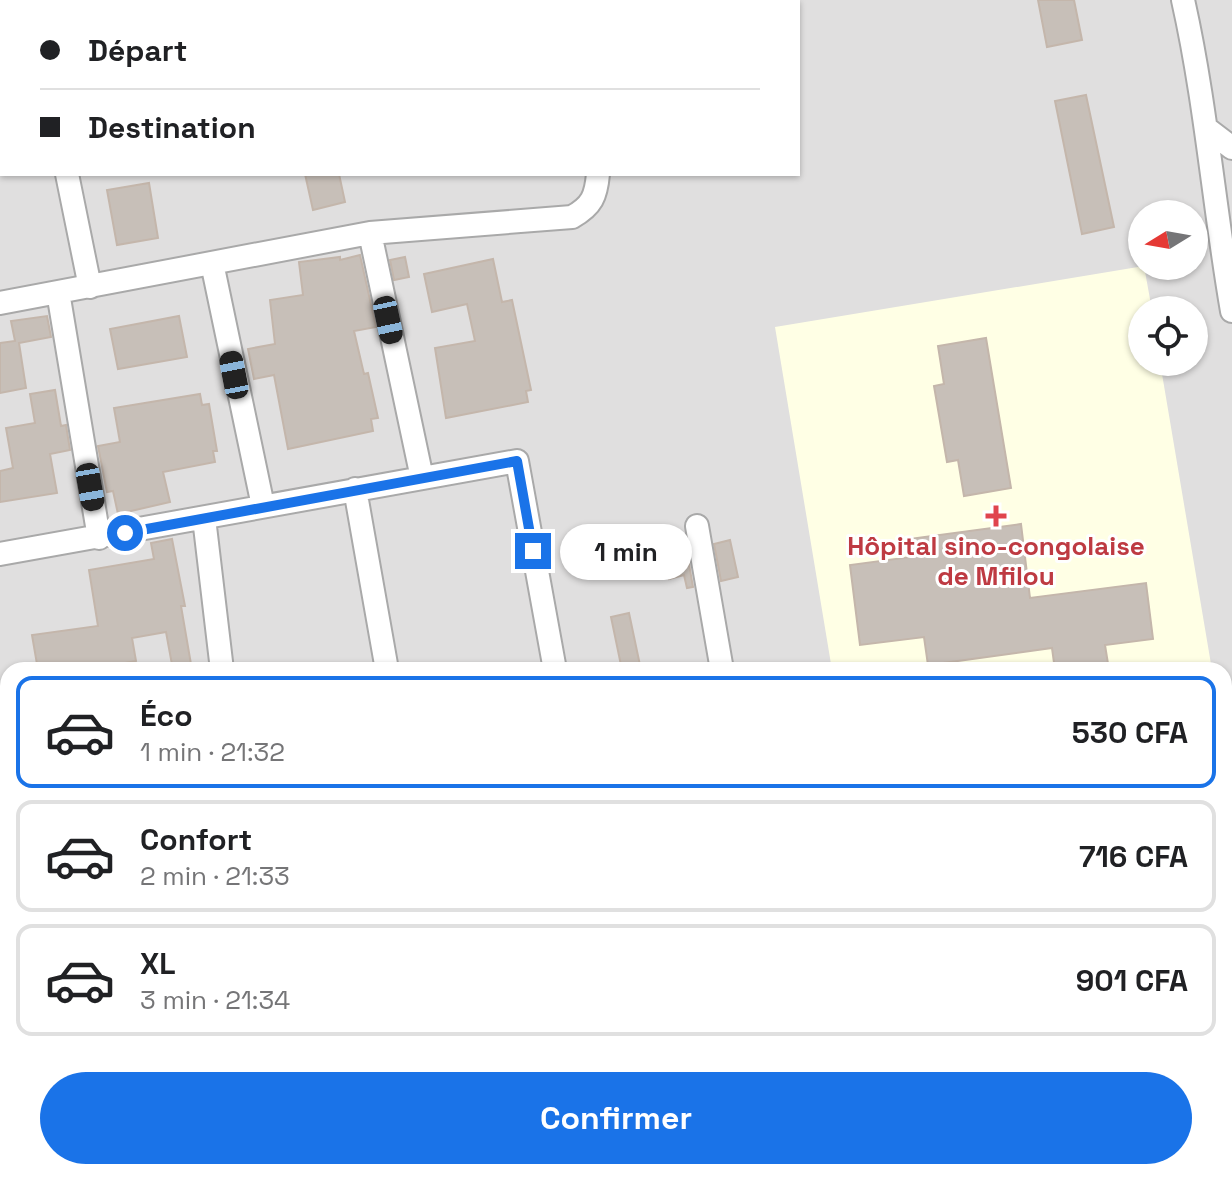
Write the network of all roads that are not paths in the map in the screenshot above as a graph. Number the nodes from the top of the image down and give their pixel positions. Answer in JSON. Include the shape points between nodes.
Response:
{"nodes":[{"id":1,"x":1183,"y":0,"type":"edge"},
{"id":2,"x":1206,"y":128,"type":"junction"},
{"id":3,"x":1232,"y":148,"type":"edge"},
{"id":4,"x":598,"y":176,"type":"edge"},
{"id":5,"x":74,"y":179,"type":"edge"},
{"id":6,"x":370,"y":233,"type":"junction"},
{"id":7,"x":212,"y":263,"type":"junction"},
{"id":8,"x":90,"y":287,"type":"junction"},
{"id":9,"x":58,"y":292,"type":"junction"},
{"id":10,"x":0,"y":303,"type":"edge"},
{"id":11,"x":1232,"y":311,"type":"edge"},
{"id":12,"x":422,"y":478,"type":"junction"},
{"id":13,"x":355,"y":489,"type":"junction"},
{"id":14,"x":263,"y":506,"type":"junction"},
{"id":15,"x":204,"y":518,"type":"junction"},
{"id":16,"x":697,"y":526,"type":"dead end"},
{"id":17,"x":99,"y":538,"type":"junction"},
{"id":18,"x":0,"y":554,"type":"edge"},
{"id":19,"x":221,"y":662,"type":"edge"},
{"id":20,"x":386,"y":662,"type":"edge"},
{"id":21,"x":554,"y":662,"type":"edge"},
{"id":22,"x":721,"y":662,"type":"edge"}],
"edges":[{"from":1,"to":2,"type":"street"},
{"from":2,"to":3,"type":"street"},
{"from":2,"to":11,"type":"street"},
{"from":4,"to":6,"type":"street","via":[[587,209],[572,217]]},
{"from":5,"to":8,"type":"street"},
{"from":6,"to":7,"type":"street"},
{"from":6,"to":12,"type":"street"},
{"from":7,"to":8,"type":"street"},
{"from":7,"to":14,"type":"street"},
{"from":8,"to":9,"type":"street"},
{"from":9,"to":10,"type":"street"},
{"from":9,"to":17,"type":"street"},
{"from":12,"to":13,"type":"street"},
{"from":12,"to":21,"type":"street","via":[[517,461]]},
{"from":13,"to":14,"type":"street"},
{"from":13,"to":20,"type":"street"},
{"from":14,"to":15,"type":"street"},
{"from":15,"to":17,"type":"street"},
{"from":15,"to":19,"type":"street"},
{"from":16,"to":22,"type":"street"},
{"from":17,"to":18,"type":"street"}]}
